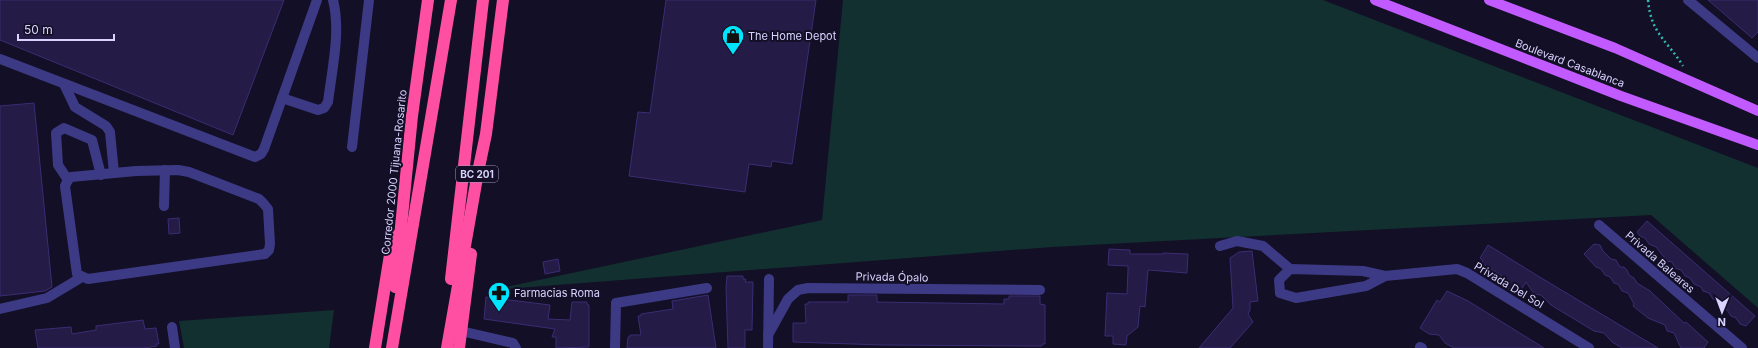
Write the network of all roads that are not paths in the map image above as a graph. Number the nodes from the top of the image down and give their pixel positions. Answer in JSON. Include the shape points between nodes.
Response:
{"nodes":[{"id":1,"x":317,"y":0,"type":"edge"},
{"id":2,"x":333,"y":0,"type":"edge"},
{"id":3,"x":369,"y":0,"type":"edge"},
{"id":4,"x":428,"y":0,"type":"edge"},
{"id":5,"x":451,"y":0,"type":"edge"},
{"id":6,"x":483,"y":0,"type":"edge"},
{"id":7,"x":503,"y":0,"type":"edge"},
{"id":8,"x":1375,"y":0,"type":"edge"},
{"id":9,"x":1489,"y":0,"type":"edge"},
{"id":10,"x":1688,"y":0,"type":"edge"},
{"id":11,"x":1758,"y":58,"type":"edge"},
{"id":12,"x":0,"y":59,"type":"edge"},
{"id":13,"x":64,"y":84,"type":"junction"},
{"id":14,"x":282,"y":98,"type":"junction"},
{"id":15,"x":1758,"y":111,"type":"edge"},
{"id":16,"x":412,"y":116,"type":"junction"},
{"id":17,"x":486,"y":134,"type":"junction"},
{"id":18,"x":1758,"y":145,"type":"edge"},
{"id":19,"x":352,"y":147,"type":"dead end"},
{"id":20,"x":165,"y":170,"type":"junction"},
{"id":21,"x":114,"y":173,"type":"junction"},
{"id":22,"x":101,"y":175,"type":"junction"},
{"id":23,"x":68,"y":180,"type":"junction"},
{"id":24,"x":164,"y":206,"type":"dead end"},
{"id":25,"x":1599,"y":225,"type":"dead end"},
{"id":26,"x":1220,"y":246,"type":"dead end"},
{"id":27,"x":1290,"y":269,"type":"junction"},
{"id":28,"x":1385,"y":276,"type":"junction"},
{"id":29,"x":82,"y":277,"type":"junction"},
{"id":30,"x":769,"y":279,"type":"dead end"},
{"id":31,"x":706,"y":288,"type":"dead end"},
{"id":32,"x":1040,"y":290,"type":"dead end"},
{"id":33,"x":0,"y":309,"type":"edge"},
{"id":34,"x":172,"y":327,"type":"dead end"},
{"id":35,"x":461,"y":332,"type":"junction"},
{"id":36,"x":768,"y":335,"type":"junction"},
{"id":37,"x":175,"y":348,"type":"edge"},
{"id":38,"x":375,"y":348,"type":"edge"},
{"id":39,"x":391,"y":348,"type":"edge"},
{"id":40,"x":444,"y":348,"type":"edge"},
{"id":41,"x":447,"y":348,"type":"edge"},
{"id":42,"x":459,"y":348,"type":"edge"},
{"id":43,"x":516,"y":348,"type":"edge"},
{"id":44,"x":615,"y":348,"type":"edge"},
{"id":45,"x":768,"y":348,"type":"edge"},
{"id":46,"x":1589,"y":348,"type":"edge"},
{"id":47,"x":1742,"y":348,"type":"edge"}],
"edges":[{"from":1,"to":14,"type":"street"},
{"from":2,"to":14,"type":"street","via":[[336,31],[328,102],[324,108],[318,110]]},
{"from":3,"to":19,"type":"street"},
{"from":4,"to":16,"type":"highway","name":"Corredor 2000 Tijuana-Rosarito"},
{"from":5,"to":39,"type":"highway"},
{"from":6,"to":40,"type":"highway"},
{"from":7,"to":17,"type":"highway","number":"BC 201"},
{"from":8,"to":18,"type":"main road","name":"Boulevard Casablanca","via":[[1621,96]]},
{"from":9,"to":15,"type":"main road","via":[[1615,48]]},
{"from":10,"to":11,"type":"street"},
{"from":12,"to":13,"type":"street"},
{"from":13,"to":14,"type":"street","via":[[255,156],[261,154],[264,149]]},
{"from":13,"to":21,"type":"street","via":[[75,107],[106,126],[110,132]]},
{"from":16,"to":38,"type":"highway"},
{"from":16,"to":39,"type":"highway","name":"Corredor 2000 Tijuana-Rosarito"},
{"from":17,"to":35,"type":"highway"},
{"from":17,"to":41,"type":"highway","number":"BC 201"},
{"from":20,"to":21,"type":"street"},
{"from":20,"to":24,"type":"street"},
{"from":20,"to":29,"type":"street","via":[[189,172],[259,199],[268,209],[270,244],[266,254],[88,279]]},
{"from":21,"to":22,"type":"street"},
{"from":22,"to":23,"type":"street","via":[[71,177]]},
{"from":22,"to":23,"type":"street","via":[[92,140],[64,128],[56,133],[58,165]]},
{"from":23,"to":29,"type":"street","via":[[66,186],[75,268],[77,274]]},
{"from":25,"to":47,"type":"street","name":"Privada Baleares"},
{"from":26,"to":27,"type":"street","via":[[1237,241],[1263,246]]},
{"from":27,"to":28,"type":"street","via":[[1363,271]]},
{"from":27,"to":28,"type":"street","via":[[1279,280],[1280,293],[1296,298],[1366,286]]},
{"from":28,"to":46,"type":"street","name":"Privada Del Sol","via":[[1457,269]]},
{"from":29,"to":33,"type":"street","via":[[47,298]]},
{"from":30,"to":36,"type":"street"},
{"from":31,"to":44,"type":"street","via":[[616,303]]},
{"from":32,"to":36,"type":"street","name":"Privada Ópalo","via":[[808,288],[798,290],[788,299]]},
{"from":34,"to":37,"type":"street"},
{"from":35,"to":42,"type":"highway"},
{"from":35,"to":43,"type":"street","via":[[513,343]]},
{"from":36,"to":45,"type":"street"}]}
